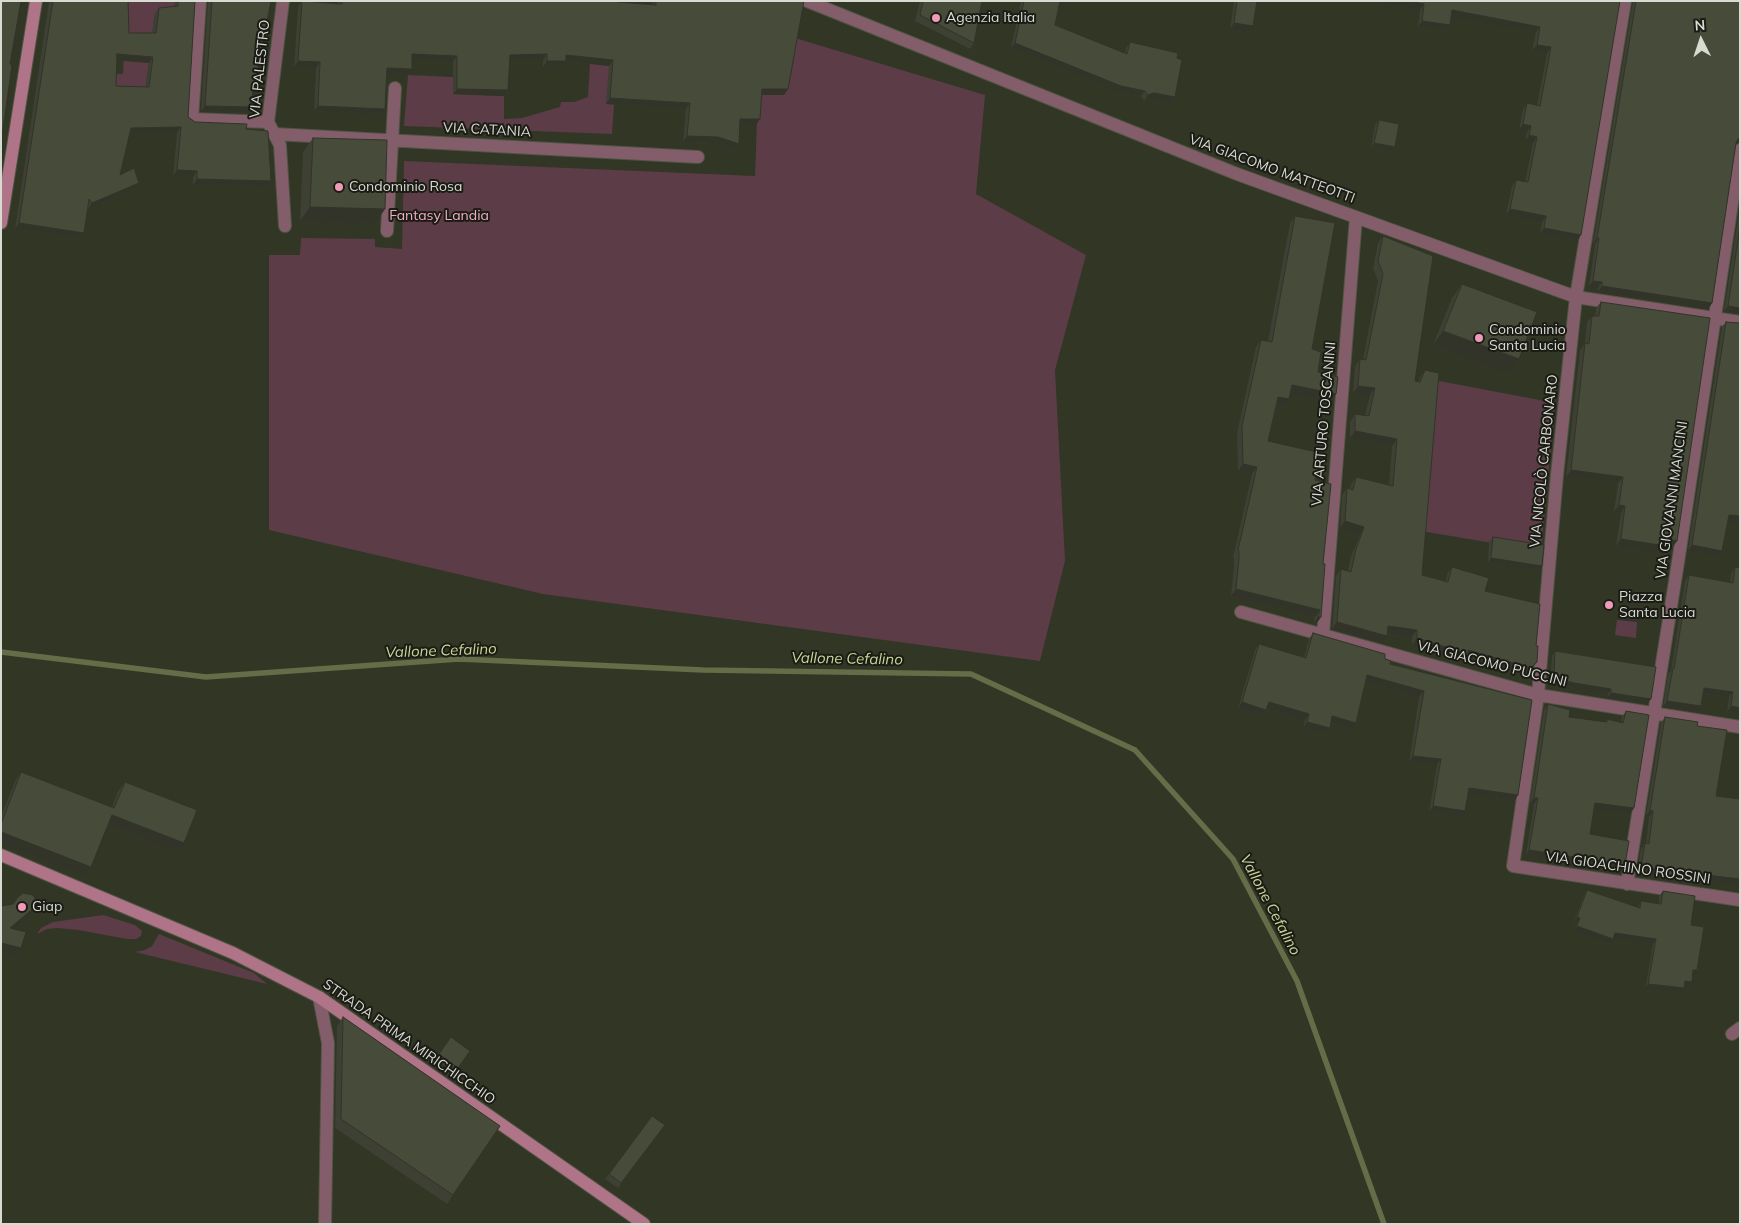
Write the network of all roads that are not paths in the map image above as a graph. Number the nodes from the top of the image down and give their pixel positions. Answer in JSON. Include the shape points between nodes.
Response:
{"nodes":[{"id":1,"x":36,"y":1,"type":"edge"},
{"id":2,"x":200,"y":1,"type":"edge"},
{"id":3,"x":283,"y":1,"type":"edge"},
{"id":4,"x":807,"y":1,"type":"edge"},
{"id":5,"x":1625,"y":1,"type":"edge"},
{"id":6,"x":395,"y":88,"type":"dead end"},
{"id":7,"x":271,"y":128,"type":"junction"},
{"id":8,"x":392,"y":140,"type":"junction"},
{"id":9,"x":1740,"y":150,"type":"edge"},
{"id":10,"x":698,"y":157,"type":"dead end"},
{"id":11,"x":1356,"y":216,"type":"junction"},
{"id":12,"x":1,"y":223,"type":"edge"},
{"id":13,"x":286,"y":226,"type":"dead end"},
{"id":14,"x":387,"y":231,"type":"edge"},
{"id":15,"x":1576,"y":297,"type":"junction"},
{"id":16,"x":1714,"y":319,"type":"junction"},
{"id":17,"x":1740,"y":322,"type":"edge"},
{"id":18,"x":1242,"y":612,"type":"dead end"},
{"id":19,"x":1323,"y":635,"type":"junction"},
{"id":20,"x":1538,"y":695,"type":"junction"},
{"id":21,"x":1654,"y":713,"type":"junction"},
{"id":22,"x":1740,"y":727,"type":"edge"},
{"id":23,"x":1,"y":855,"type":"edge"},
{"id":24,"x":1513,"y":866,"type":"joint"},
{"id":25,"x":1627,"y":884,"type":"junction"},
{"id":26,"x":1740,"y":900,"type":"edge"},
{"id":27,"x":319,"y":997,"type":"junction"},
{"id":28,"x":325,"y":1224,"type":"edge"},
{"id":29,"x":644,"y":1224,"type":"edge"}],
"edges":[{"from":1,"to":12,"type":"main road"},
{"from":2,"to":7,"type":"street","name":"VIA CATANIA","via":[[192,119]]},
{"from":3,"to":7,"type":"street","name":"VIA PALESTRO"},
{"from":4,"to":11,"type":"street","name":"VIA GIACOMO MATTEOTTI","via":[[1237,174]]},
{"from":5,"to":15,"type":"street","name":"VIA NICOLÒ CARBONARO"},
{"from":6,"to":8,"type":"street"},
{"from":7,"to":8,"type":"street","name":"VIA CATANIA"},
{"from":7,"to":13,"type":"street","name":"VIA PALESTRO","via":[[280,145]]},
{"from":8,"to":10,"type":"street","name":"VIA CATANIA"},
{"from":8,"to":14,"type":"street"},
{"from":9,"to":16,"type":"street","name":"VIA GIOVANNI MANCINI"},
{"from":11,"to":15,"type":"street","name":"VIA GIACOMO MATTEOTTI"},
{"from":11,"to":19,"type":"street","name":"VIA ARTURO TOSCANINI"},
{"from":15,"to":16,"type":"street","name":"VIA GIACOMO MATTEOTTI"},
{"from":15,"to":20,"type":"street","name":"VIA NICOLÒ CARBONARO"},
{"from":16,"to":17,"type":"street","name":"VIA GIACOMO MATTEOTTI"},
{"from":16,"to":21,"type":"street","name":"VIA GIOVANNI MANCINI"},
{"from":18,"to":19,"type":"street","name":"VIA GIACOMO PUCCINI"},
{"from":19,"to":20,"type":"street","name":"VIA GIACOMO PUCCINI"},
{"from":20,"to":21,"type":"street","name":"VIA GIACOMO PUCCINI"},
{"from":20,"to":24,"type":"street","name":"VIA NICOLÒ CARBONARO"},
{"from":21,"to":22,"type":"street","name":"VIA GIACOMO PUCCINI"},
{"from":21,"to":25,"type":"street","name":"VIA GIOVANNI MANCINI"},
{"from":23,"to":27,"type":"main road","name":"STRADA PRIMA MIRICHICCHIO","via":[[233,954]]},
{"from":24,"to":25,"type":"street","name":"VIA GIOACHINO ROSSINI"},
{"from":25,"to":26,"type":"street","name":"VIA GIOACHINO ROSSINI"},
{"from":27,"to":28,"type":"street","via":[[328,1043]]},
{"from":27,"to":29,"type":"main road","name":"STRADA PRIMA MIRICHICCHIO"}]}
